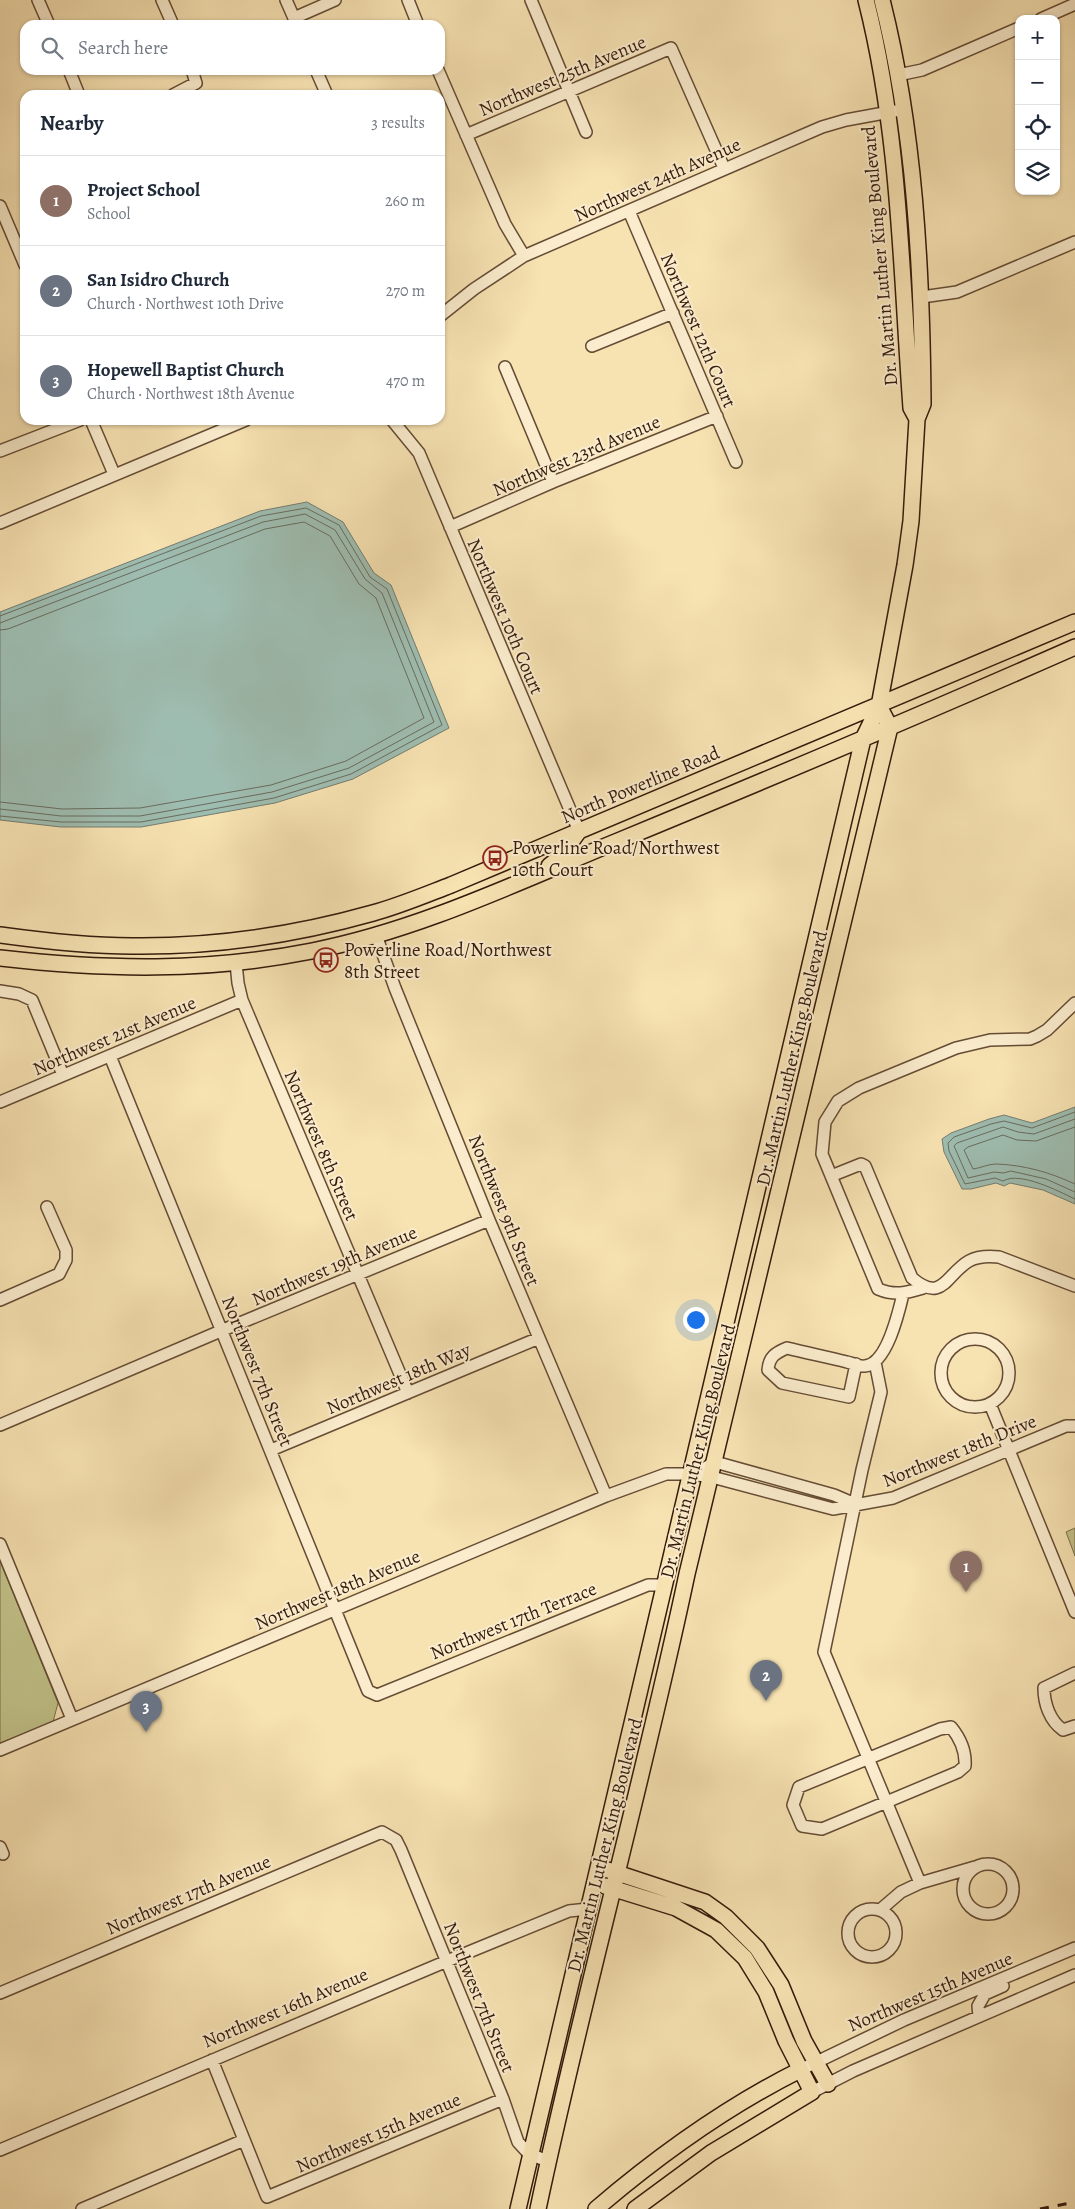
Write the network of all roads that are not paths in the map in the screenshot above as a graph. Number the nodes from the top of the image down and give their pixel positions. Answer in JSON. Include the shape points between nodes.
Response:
{"nodes":[{"id":1,"x":38,"y":0,"type":"edge"},
{"id":2,"x":162,"y":0,"type":"edge"},
{"id":3,"x":286,"y":0,"type":"edge"},
{"id":4,"x":335,"y":0,"type":"edge"},
{"id":5,"x":408,"y":0,"type":"edge"},
{"id":6,"x":531,"y":0,"type":"edge"},
{"id":7,"x":866,"y":0,"type":"edge"},
{"id":8,"x":872,"y":0,"type":"edge"},
{"id":9,"x":882,"y":0,"type":"edge"},
{"id":10,"x":1075,"y":4,"type":"edge"},
{"id":11,"x":1050,"y":15,"type":"edge"},
{"id":12,"x":47,"y":20,"type":"edge"},
{"id":13,"x":171,"y":20,"type":"edge"},
{"id":14,"x":295,"y":20,"type":"edge"},
{"id":15,"x":297,"y":20,"type":"edge"},
{"id":16,"x":416,"y":20,"type":"edge"},
{"id":17,"x":1015,"y":30,"type":"edge"},
{"id":18,"x":70,"y":75,"type":"edge"},
{"id":19,"x":194,"y":75,"type":"edge"},
{"id":20,"x":318,"y":75,"type":"edge"},
{"id":21,"x":440,"y":75,"type":"edge"},
{"id":22,"x":898,"y":75,"type":"junction"},
{"id":23,"x":77,"y":90,"type":"edge"},
{"id":24,"x":183,"y":90,"type":"edge"},
{"id":25,"x":325,"y":90,"type":"edge"},
{"id":26,"x":568,"y":90,"type":"junction"},
{"id":27,"x":896,"y":111,"type":"junction"},
{"id":28,"x":586,"y":132,"type":"dead end"},
{"id":29,"x":466,"y":135,"type":"junction"},
{"id":30,"x":724,"y":168,"type":"junction"},
{"id":31,"x":0,"y":206,"type":"edge"},
{"id":32,"x":629,"y":211,"type":"junction"},
{"id":33,"x":1075,"y":242,"type":"edge"},
{"id":34,"x":20,"y":253,"type":"edge"},
{"id":35,"x":524,"y":256,"type":"junction"},
{"id":36,"x":922,"y":297,"type":"junction"},
{"id":37,"x":445,"y":312,"type":"edge"},
{"id":38,"x":673,"y":313,"type":"junction"},
{"id":39,"x":592,"y":346,"type":"dead end"},
{"id":40,"x":505,"y":367,"type":"dead end"},
{"id":41,"x":717,"y":416,"type":"junction"},
{"id":42,"x":917,"y":419,"type":"junction"},
{"id":43,"x":67,"y":425,"type":"edge"},
{"id":44,"x":93,"y":425,"type":"edge"},
{"id":45,"x":234,"y":425,"type":"edge"},
{"id":46,"x":396,"y":425,"type":"edge"},
{"id":47,"x":0,"y":451,"type":"edge"},
{"id":48,"x":736,"y":462,"type":"dead end"},
{"id":49,"x":114,"y":474,"type":"junction"},
{"id":50,"x":553,"y":482,"type":"junction"},
{"id":51,"x":0,"y":523,"type":"edge"},
{"id":52,"x":450,"y":528,"type":"junction"},
{"id":53,"x":1075,"y":622,"type":"edge"},
{"id":54,"x":1075,"y":647,"type":"edge"},
{"id":55,"x":879,"y":706,"type":"junction"},
{"id":56,"x":890,"y":727,"type":"junction"},
{"id":57,"x":863,"y":739,"type":"junction"},
{"id":58,"x":579,"y":831,"type":"junction"},
{"id":59,"x":540,"y":873,"type":"junction"},
{"id":60,"x":0,"y":935,"type":"edge"},
{"id":61,"x":376,"y":935,"type":"junction"},
{"id":62,"x":265,"y":936,"type":"junction"},
{"id":63,"x":236,"y":940,"type":"junction"},
{"id":64,"x":0,"y":958,"type":"edge"},
{"id":65,"x":236,"y":963,"type":"junction"},
{"id":66,"x":211,"y":965,"type":"junction"},
{"id":67,"x":0,"y":991,"type":"edge"},
{"id":68,"x":242,"y":1000,"type":"junction"},
{"id":69,"x":1075,"y":1003,"type":"edge"},
{"id":70,"x":110,"y":1056,"type":"junction"},
{"id":71,"x":63,"y":1075,"type":"junction"},
{"id":72,"x":0,"y":1102,"type":"edge"},
{"id":73,"x":831,"y":1176,"type":"junction"},
{"id":74,"x":47,"y":1207,"type":"dead end"},
{"id":75,"x":489,"y":1220,"type":"junction"},
{"id":76,"x":356,"y":1274,"type":"junction"},
{"id":77,"x":1075,"y":1286,"type":"edge"},
{"id":78,"x":923,"y":1288,"type":"junction"},
{"id":79,"x":903,"y":1294,"type":"junction"},
{"id":80,"x":0,"y":1300,"type":"edge"},
{"id":81,"x":223,"y":1330,"type":"junction"},
{"id":82,"x":539,"y":1338,"type":"junction"},
{"id":83,"x":875,"y":1362,"type":"junction"},
{"id":84,"x":856,"y":1364,"type":"junction"},
{"id":85,"x":408,"y":1392,"type":"junction"},
{"id":86,"x":990,"y":1404,"type":"junction"},
{"id":87,"x":0,"y":1425,"type":"edge"},
{"id":88,"x":1075,"y":1426,"type":"edge"},
{"id":89,"x":271,"y":1450,"type":"junction"},
{"id":90,"x":1010,"y":1450,"type":"junction"},
{"id":91,"x":714,"y":1470,"type":"junction"},
{"id":92,"x":691,"y":1474,"type":"junction"},
{"id":93,"x":606,"y":1496,"type":"junction"},
{"id":94,"x":856,"y":1504,"type":"junction"},
{"id":95,"x":0,"y":1544,"type":"edge"},
{"id":96,"x":664,"y":1585,"type":"junction"},
{"id":97,"x":336,"y":1609,"type":"junction"},
{"id":98,"x":1075,"y":1612,"type":"edge"},
{"id":99,"x":1075,"y":1673,"type":"edge"},
{"id":100,"x":377,"y":1695,"type":"joint"},
{"id":101,"x":72,"y":1719,"type":"junction"},
{"id":102,"x":1075,"y":1726,"type":"edge"},
{"id":103,"x":0,"y":1750,"type":"edge"},
{"id":104,"x":867,"y":1758,"type":"junction"},
{"id":105,"x":888,"y":1802,"type":"junction"},
{"id":106,"x":391,"y":1835,"type":"joint"},
{"id":107,"x":984,"y":1864,"type":"junction"},
{"id":108,"x":617,"y":1872,"type":"junction"},
{"id":109,"x":595,"y":1875,"type":"junction"},
{"id":110,"x":920,"y":1883,"type":"junction"},
{"id":111,"x":613,"y":1889,"type":"junction"},
{"id":112,"x":588,"y":1909,"type":"junction"},
{"id":113,"x":880,"y":1910,"type":"junction"},
{"id":114,"x":603,"y":1929,"type":"junction"},
{"id":115,"x":1075,"y":1948,"type":"edge"},
{"id":116,"x":1056,"y":1956,"type":"junction"},
{"id":117,"x":447,"y":1961,"type":"junction"},
{"id":118,"x":1075,"y":1975,"type":"edge"},
{"id":119,"x":0,"y":1993,"type":"edge"},
{"id":120,"x":979,"y":2016,"type":"junction"},
{"id":121,"x":212,"y":2060,"type":"junction"},
{"id":122,"x":816,"y":2062,"type":"junction"},
{"id":123,"x":800,"y":2070,"type":"junction"},
{"id":124,"x":828,"y":2084,"type":"junction"},
{"id":125,"x":812,"y":2092,"type":"junction"},
{"id":126,"x":503,"y":2099,"type":"junction"},
{"id":127,"x":244,"y":2140,"type":"junction"},
{"id":128,"x":0,"y":2150,"type":"edge"},
{"id":129,"x":529,"y":2154,"type":"junction"},
{"id":130,"x":548,"y":2160,"type":"junction"},
{"id":131,"x":82,"y":2209,"type":"edge"},
{"id":132,"x":518,"y":2209,"type":"edge"},
{"id":133,"x":538,"y":2209,"type":"edge"},
{"id":134,"x":596,"y":2209,"type":"edge"},
{"id":135,"x":636,"y":2209,"type":"edge"}],
"edges":[{"from":1,"to":12,"type":"street"},
{"from":2,"to":13,"type":"street"},
{"from":3,"to":14,"type":"street"},
{"from":4,"to":15,"type":"street"},
{"from":5,"to":16,"type":"street"},
{"from":6,"to":26,"type":"street"},
{"from":7,"to":27,"type":"main road","name":"Dr. Martin Luther King Boulevard"},
{"from":8,"to":22,"type":"main road","via":[[886,54]]},
{"from":9,"to":22,"type":"main road","name":"Dr. Martin Luther King Boulevard"},
{"from":10,"to":11,"type":"street"},
{"from":17,"to":22,"type":"street","via":[[922,70]]},
{"from":18,"to":23,"type":"street"},
{"from":19,"to":24,"type":"street","via":[[196,83]]},
{"from":20,"to":25,"type":"street"},
{"from":21,"to":29,"type":"street"},
{"from":22,"to":27,"type":"main road","name":"Dr. Martin Luther King Boulevard"},
{"from":26,"to":28,"type":"street"},
{"from":26,"to":29,"type":"street","name":"Northwest 25th Avenue"},
{"from":26,"to":30,"type":"street","name":"Northwest 25th Avenue","via":[[671,48]]},
{"from":27,"to":30,"type":"street","name":"Northwest 24th Avenue","via":[[822,127]]},
{"from":27,"to":36,"type":"main road","name":"Dr. Martin Luther King Boulevard","via":[[915,204]]},
{"from":27,"to":42,"type":"main road","name":"Dr. Martin Luther King Boulevard","via":[[911,408]]},
{"from":29,"to":35,"type":"street"},
{"from":30,"to":32,"type":"street","name":"Northwest 24th Avenue"},
{"from":31,"to":34,"type":"street"},
{"from":32,"to":35,"type":"street","name":"Northwest 24th Avenue"},
{"from":32,"to":38,"type":"street","name":"Northwest 12th Court"},
{"from":33,"to":36,"type":"street","via":[[957,292]]},
{"from":35,"to":37,"type":"street","name":"Northwest 24th Avenue"},
{"from":36,"to":42,"type":"main road","name":"Dr. Martin Luther King Boulevard","via":[[923,404]]},
{"from":38,"to":39,"type":"street"},
{"from":38,"to":41,"type":"street","name":"Northwest 12th Court"},
{"from":40,"to":50,"type":"street"},
{"from":41,"to":48,"type":"street","name":"Northwest 12th Court"},
{"from":41,"to":50,"type":"street","name":"Northwest 23rd Avenue"},
{"from":42,"to":55,"type":"main road","name":"Dr. Martin Luther King Boulevard","via":[[911,521],[904,574]]},
{"from":43,"to":47,"type":"street"},
{"from":44,"to":49,"type":"street"},
{"from":45,"to":49,"type":"street"},
{"from":46,"to":52,"type":"street","name":"Northwest 10th Court","via":[[419,453]]},
{"from":49,"to":51,"type":"street"},
{"from":50,"to":52,"type":"street","name":"Northwest 23rd Avenue"},
{"from":52,"to":58,"type":"street","name":"Northwest 10th Court"},
{"from":53,"to":55,"type":"main road","name":"North Powerline Road"},
{"from":54,"to":56,"type":"main road"},
{"from":55,"to":56,"type":"main road"},
{"from":55,"to":57,"type":"main road","name":"Dr. Martin Luther King Boulevard"},
{"from":55,"to":58,"type":"main road","name":"North Powerline Road"},
{"from":56,"to":57,"type":"main road"},
{"from":56,"to":91,"type":"main road","name":"Dr. Martin Luther King Boulevard"},
{"from":57,"to":59,"type":"main road"},
{"from":57,"to":92,"type":"main road","name":"Dr. Martin Luther King Boulevard"},
{"from":58,"to":59,"type":"main road","via":[[560,857]]},
{"from":58,"to":62,"type":"main road","name":"North Powerline Road","via":[[451,885],[374,913]]},
{"from":59,"to":61,"type":"main road","via":[[460,907]]},
{"from":60,"to":63,"type":"main road","name":"North Powerline Road","via":[[70,944],[133,946]]},
{"from":61,"to":65,"type":"main road","via":[[313,951]]},
{"from":61,"to":75,"type":"street","name":"Northwest 9th Street"},
{"from":62,"to":63,"type":"main road","name":"North Powerline Road"},
{"from":62,"to":65,"type":"main road","via":[[244,949]]},
{"from":63,"to":66,"type":"main road"},
{"from":64,"to":66,"type":"main road","via":[[71,966],[131,968]]},
{"from":65,"to":66,"type":"main road"},
{"from":65,"to":68,"type":"street","name":"Northwest 8th Street"},
{"from":67,"to":71,"type":"street","via":[[32,1000]]},
{"from":68,"to":70,"type":"street","name":"Northwest 21st Avenue"},
{"from":68,"to":76,"type":"street","name":"Northwest 8th Street"},
{"from":69,"to":73,"type":"street","via":[[1047,1030],[1030,1039],[990,1040],[956,1048],[859,1088],[838,1101],[825,1122],[822,1141],[822,1154]]},
{"from":70,"to":71,"type":"street","name":"Northwest 21st Avenue"},
{"from":70,"to":81,"type":"street","name":"Northwest 7th Street"},
{"from":71,"to":72,"type":"street","name":"Northwest 21st Avenue"},
{"from":73,"to":78,"type":"street","via":[[861,1164],[865,1166],[912,1278]]},
{"from":73,"to":79,"type":"street","via":[[878,1289],[890,1294]]},
{"from":74,"to":80,"type":"street","via":[[66,1250],[66,1260],[59,1274]]},
{"from":75,"to":76,"type":"street","name":"Northwest 19th Avenue"},
{"from":75,"to":82,"type":"street","name":"Northwest 9th Street"},
{"from":76,"to":81,"type":"street","name":"Northwest 19th Avenue"},
{"from":76,"to":85,"type":"street","name":"Northwest 8th Street"},
{"from":77,"to":78,"type":"street","via":[[991,1256],[968,1261],[950,1280],[937,1288]]},
{"from":78,"to":79,"type":"street"},
{"from":79,"to":83,"type":"street","via":[[895,1326]]},
{"from":81,"to":87,"type":"street","name":"Northwest 19th Avenue"},
{"from":81,"to":89,"type":"street","name":"Northwest 7th Street"},
{"from":82,"to":85,"type":"street","name":"Northwest 18th Way"},
{"from":82,"to":93,"type":"street","name":"Northwest 9th Street"},
{"from":83,"to":84,"type":"street","via":[[865,1366]]},
{"from":83,"to":94,"type":"street","via":[[881,1392]]},
{"from":84,"to":84,"type":"street","via":[[849,1397],[782,1383],[768,1370],[772,1356],[787,1348]]},
{"from":85,"to":89,"type":"street","name":"Northwest 18th Way"},
{"from":86,"to":86,"type":"street","via":[[999,1398],[1009,1379],[1006,1358],[996,1346],[982,1340],[960,1343],[944,1360],[942,1383],[956,1402],[973,1407]]},
{"from":86,"to":90,"type":"street"},
{"from":88,"to":90,"type":"street","name":"Northwest 18th Drive","via":[[1066,1426]]},
{"from":89,"to":97,"type":"street","name":"Northwest 7th Street"},
{"from":90,"to":94,"type":"street","name":"Northwest 18th Drive","via":[[893,1498]]},
{"from":90,"to":98,"type":"street"},
{"from":91,"to":92,"type":"street"},
{"from":91,"to":94,"type":"street","via":[[834,1495]]},
{"from":91,"to":108,"type":"main road","name":"Dr. Martin Luther King Boulevard"},
{"from":92,"to":93,"type":"street","name":"Northwest 18th Avenue","via":[[666,1474]]},
{"from":92,"to":96,"type":"main road","name":"Dr. Martin Luther King Boulevard"},
{"from":93,"to":97,"type":"street","name":"Northwest 18th Avenue"},
{"from":94,"to":104,"type":"street","via":[[824,1652]]},
{"from":95,"to":101,"type":"street"},
{"from":96,"to":100,"type":"street","name":"Northwest 17th Terrace","via":[[648,1584]]},
{"from":96,"to":109,"type":"main road","name":"Dr. Martin Luther King Boulevard"},
{"from":97,"to":100,"type":"street","name":"Northwest 7th Street","via":[[368,1690]]},
{"from":97,"to":101,"type":"street","name":"Northwest 18th Avenue"},
{"from":99,"to":102,"type":"street","via":[[1044,1688],[1044,1700],[1055,1724],[1063,1730]]},
{"from":101,"to":103,"type":"street","name":"Northwest 18th Avenue"},
{"from":104,"to":105,"type":"street"},
{"from":104,"to":105,"type":"street","via":[[799,1787],[793,1805],[802,1826],[822,1829]]},
{"from":104,"to":105,"type":"street","via":[[940,1729],[951,1727],[957,1735],[965,1766]]},
{"from":105,"to":110,"type":"street"},
{"from":106,"to":117,"type":"street","name":"Northwest 7th Street","via":[[401,1850]]},
{"from":106,"to":119,"type":"street","name":"Northwest 17th Avenue","via":[[374,1834]]},
{"from":107,"to":107,"type":"street","via":[[1007,1872],[1013,1887],[1008,1903],[995,1912],[972,1908],[964,1894],[966,1878]]},
{"from":107,"to":110,"type":"street"},
{"from":108,"to":109,"type":"main road"},
{"from":108,"to":111,"type":"main road","name":"Dr. Martin Luther King Boulevard"},
{"from":108,"to":122,"type":"main road","via":[[705,1902],[726,1917],[757,1948],[781,1984]]},
{"from":109,"to":111,"type":"main road"},
{"from":109,"to":112,"type":"main road","name":"Dr. Martin Luther King Boulevard"},
{"from":110,"to":113,"type":"street","via":[[902,1892]]},
{"from":111,"to":114,"type":"main road","name":"Dr. Martin Luther King Boulevard"},
{"from":111,"to":123,"type":"main road","via":[[676,1908],[716,1930],[738,1951],[766,1992]]},
{"from":112,"to":114,"type":"main road","via":[[596,1915]]},
{"from":112,"to":117,"type":"street","name":"Northwest 16th Avenue","via":[[569,1911]]},
{"from":112,"to":129,"type":"main road","name":"Dr. Martin Luther King Boulevard"},
{"from":113,"to":113,"type":"street","via":[[872,1908],[857,1913],[848,1927],[850,1943],[862,1955],[884,1954],[894,1941],[892,1920]]},
{"from":114,"to":130,"type":"main road","name":"Dr. Martin Luther King Boulevard"},
{"from":115,"to":116,"type":"street","name":"Northwest 15th Avenue"},
{"from":116,"to":120,"type":"street","via":[[1048,1966],[985,1994],[978,2006]]},
{"from":116,"to":122,"type":"street","name":"Northwest 15th Avenue","via":[[904,2020]]},
{"from":117,"to":121,"type":"street","name":"Northwest 16th Avenue"},
{"from":117,"to":126,"type":"street","name":"Northwest 7th Street"},
{"from":118,"to":120,"type":"street"},
{"from":120,"to":124,"type":"street"},
{"from":121,"to":127,"type":"street"},
{"from":121,"to":128,"type":"street","name":"Northwest 16th Avenue"},
{"from":122,"to":123,"type":"street","name":"Northwest 15th Avenue"},
{"from":122,"to":124,"type":"main road"},
{"from":123,"to":125,"type":"main road"},
{"from":123,"to":134,"type":"main road","via":[[699,2130],[640,2172]]},
{"from":124,"to":125,"type":"street"},
{"from":125,"to":135,"type":"main road","via":[[711,2153]]},
{"from":126,"to":127,"type":"street","name":"Northwest 15th Avenue","via":[[268,2197]]},
{"from":126,"to":129,"type":"street","name":"Northwest 7th Street","via":[[518,2142]]},
{"from":127,"to":131,"type":"street"},
{"from":129,"to":130,"type":"street"},
{"from":129,"to":132,"type":"main road","name":"Dr. Martin Luther King Boulevard"},
{"from":130,"to":133,"type":"main road","name":"Dr. Martin Luther King Boulevard"}]}
